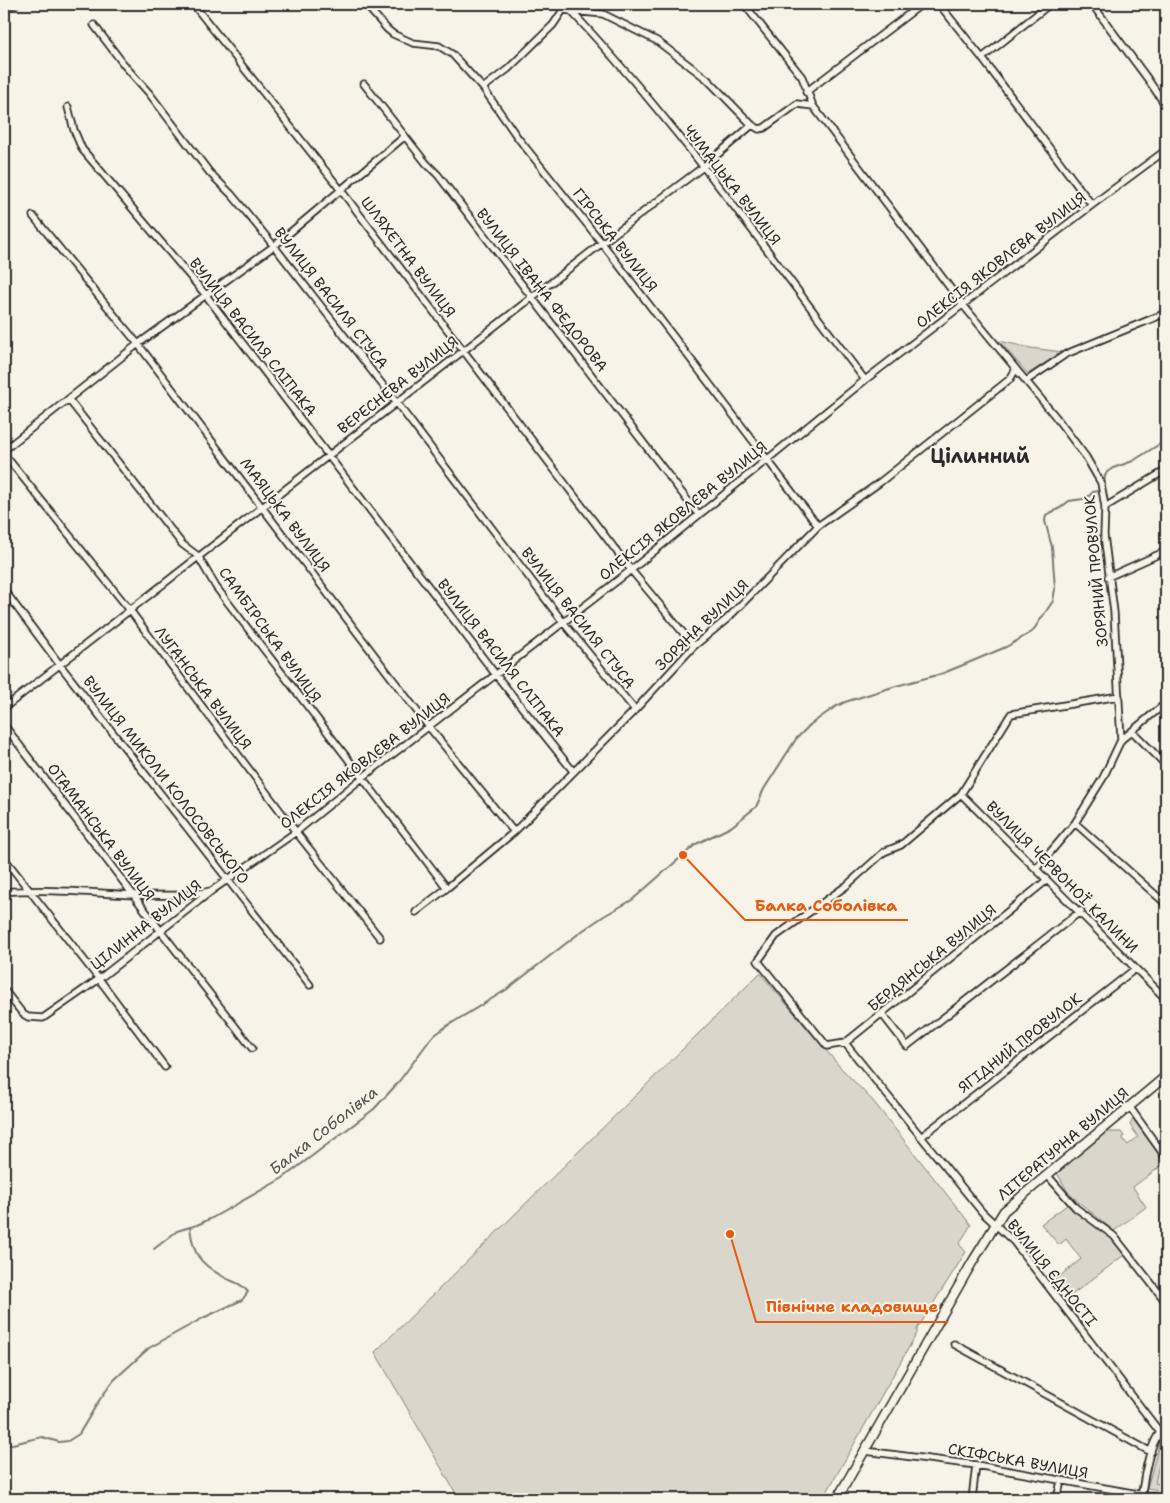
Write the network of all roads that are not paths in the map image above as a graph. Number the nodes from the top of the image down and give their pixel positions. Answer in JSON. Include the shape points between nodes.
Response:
{"nodes":[{"id":1,"x":16,"y":4,"type":"edge"},
{"id":2,"x":193,"y":4,"type":"edge"},
{"id":3,"x":365,"y":4,"type":"edge"},
{"id":4,"x":567,"y":4,"type":"edge"},
{"id":5,"x":744,"y":4,"type":"edge"},
{"id":6,"x":922,"y":4,"type":"edge"},
{"id":7,"x":938,"y":4,"type":"edge"},
{"id":8,"x":1050,"y":4,"type":"edge"},
{"id":9,"x":1092,"y":4,"type":"edge"},
{"id":10,"x":4,"y":7,"type":"edge"},
{"id":11,"x":563,"y":10,"type":"junction"},
{"id":12,"x":571,"y":11,"type":"junction"},
{"id":13,"x":94,"y":25,"type":"dead end"},
{"id":14,"x":982,"y":58,"type":"junction"},
{"id":15,"x":364,"y":84,"type":"dead end"},
{"id":16,"x":483,"y":88,"type":"junction"},
{"id":17,"x":806,"y":92,"type":"junction"},
{"id":18,"x":813,"y":106,"type":"junction"},
{"id":19,"x":1166,"y":106,"type":"edge"},
{"id":20,"x":68,"y":107,"type":"dead end"},
{"id":21,"x":752,"y":125,"type":"junction"},
{"id":22,"x":404,"y":137,"type":"junction"},
{"id":23,"x":1166,"y":150,"type":"edge"},
{"id":24,"x":703,"y":167,"type":"junction"},
{"id":25,"x":340,"y":189,"type":"junction"},
{"id":26,"x":1092,"y":205,"type":"junction"},
{"id":27,"x":33,"y":216,"type":"dead end"},
{"id":28,"x":602,"y":243,"type":"junction"},
{"id":29,"x":274,"y":246,"type":"junction"},
{"id":30,"x":205,"y":294,"type":"junction"},
{"id":31,"x":532,"y":297,"type":"junction"},
{"id":32,"x":963,"y":304,"type":"junction"},
{"id":33,"x":1166,"y":313,"type":"edge"},
{"id":34,"x":138,"y":344,"type":"junction"},
{"id":35,"x":463,"y":350,"type":"junction"},
{"id":36,"x":1016,"y":369,"type":"junction"},
{"id":37,"x":865,"y":380,"type":"junction"},
{"id":38,"x":1026,"y":381,"type":"junction"},
{"id":39,"x":68,"y":400,"type":"junction"},
{"id":40,"x":396,"y":402,"type":"junction"},
{"id":41,"x":4,"y":450,"type":"edge"},
{"id":42,"x":4,"y":454,"type":"edge"},
{"id":43,"x":329,"y":454,"type":"junction"},
{"id":44,"x":768,"y":460,"type":"junction"},
{"id":45,"x":1166,"y":470,"type":"edge"},
{"id":46,"x":263,"y":506,"type":"junction"},
{"id":47,"x":1105,"y":507,"type":"junction"},
{"id":48,"x":698,"y":514,"type":"junction"},
{"id":49,"x":818,"y":526,"type":"junction"},
{"id":50,"x":1166,"y":551,"type":"edge"},
{"id":51,"x":198,"y":556,"type":"junction"},
{"id":52,"x":630,"y":570,"type":"junction"},
{"id":53,"x":1108,"y":577,"type":"junction"},
{"id":54,"x":4,"y":590,"type":"edge"},
{"id":55,"x":129,"y":609,"type":"junction"},
{"id":56,"x":563,"y":622,"type":"junction"},
{"id":57,"x":694,"y":646,"type":"junction"},
{"id":58,"x":60,"y":665,"type":"junction"},
{"id":59,"x":496,"y":675,"type":"junction"},
{"id":60,"x":1119,"y":696,"type":"junction"},
{"id":61,"x":1166,"y":703,"type":"edge"},
{"id":62,"x":4,"y":708,"type":"edge"},
{"id":63,"x":634,"y":710,"type":"junction"},
{"id":64,"x":4,"y":725,"type":"edge"},
{"id":65,"x":429,"y":727,"type":"junction"},
{"id":66,"x":1132,"y":731,"type":"junction"},
{"id":67,"x":1121,"y":740,"type":"junction"},
{"id":68,"x":1166,"y":766,"type":"edge"},
{"id":69,"x":573,"y":771,"type":"junction"},
{"id":70,"x":362,"y":778,"type":"junction"},
{"id":71,"x":961,"y":794,"type":"junction"},
{"id":72,"x":1075,"y":823,"type":"junction"},
{"id":73,"x":296,"y":832,"type":"junction"},
{"id":74,"x":514,"y":832,"type":"junction"},
{"id":75,"x":4,"y":858,"type":"edge"},
{"id":76,"x":1036,"y":869,"type":"junction"},
{"id":77,"x":228,"y":879,"type":"junction"},
{"id":78,"x":1047,"y":880,"type":"junction"},
{"id":79,"x":447,"y":888,"type":"junction"},
{"id":80,"x":27,"y":890,"type":"junction"},
{"id":81,"x":214,"y":890,"type":"junction"},
{"id":82,"x":4,"y":892,"type":"edge"},
{"id":83,"x":134,"y":894,"type":"junction"},
{"id":84,"x":1166,"y":904,"type":"edge"},
{"id":85,"x":416,"y":912,"type":"dead end"},
{"id":86,"x":1080,"y":912,"type":"junction"},
{"id":87,"x":160,"y":930,"type":"junction"},
{"id":88,"x":380,"y":938,"type":"dead end"},
{"id":89,"x":1135,"y":969,"type":"junction"},
{"id":90,"x":99,"y":979,"type":"junction"},
{"id":91,"x":310,"y":985,"type":"dead end"},
{"id":92,"x":4,"y":990,"type":"edge"},
{"id":93,"x":1166,"y":999,"type":"edge"},
{"id":94,"x":882,"y":1014,"type":"junction"},
{"id":95,"x":845,"y":1043,"type":"junction"},
{"id":96,"x":252,"y":1048,"type":"dead end"},
{"id":97,"x":165,"y":1067,"type":"dead end"},
{"id":98,"x":1166,"y":1076,"type":"edge"},
{"id":99,"x":1129,"y":1106,"type":"junction"},
{"id":100,"x":921,"y":1137,"type":"junction"},
{"id":101,"x":1166,"y":1158,"type":"edge"},
{"id":102,"x":1048,"y":1176,"type":"junction"},
{"id":103,"x":996,"y":1223,"type":"junction"},
{"id":104,"x":1166,"y":1302,"type":"edge"},
{"id":105,"x":954,"y":1344,"type":"dead end"},
{"id":106,"x":1166,"y":1426,"type":"edge"},
{"id":107,"x":1159,"y":1431,"type":"junction"},
{"id":108,"x":865,"y":1451,"type":"junction"},
{"id":109,"x":1151,"y":1452,"type":"junction"},
{"id":110,"x":976,"y":1465,"type":"junction"},
{"id":111,"x":1061,"y":1481,"type":"junction"},
{"id":112,"x":1141,"y":1497,"type":"edge"},
{"id":113,"x":837,"y":1499,"type":"edge"},
{"id":114,"x":972,"y":1499,"type":"edge"},
{"id":115,"x":1057,"y":1499,"type":"edge"},
{"id":116,"x":1166,"y":1499,"type":"edge"}],
"edges":[{"from":1,"to":10,"type":"street"},
{"from":2,"to":25,"type":"street","name":"ШЛЯХЕТНА ВУЛИЦЯ"},
{"from":3,"to":16,"type":"street","name":"ГІРСЬКА ВУЛИЦЯ","via":[[393,34],[439,46],[452,54]]},
{"from":4,"to":11,"type":"street"},
{"from":5,"to":17,"type":"street","name":"ЗОРЯНИЙ ПРОВУЛОК","via":[[802,77]]},
{"from":6,"to":17,"type":"street"},
{"from":7,"to":14,"type":"street"},
{"from":8,"to":14,"type":"street"},
{"from":9,"to":19,"type":"street"},
{"from":11,"to":12,"type":"street"},
{"from":11,"to":16,"type":"street","via":[[553,26]]},
{"from":12,"to":21,"type":"street","via":[[603,14],[656,41],[707,79]]},
{"from":12,"to":24,"type":"street","name":"ЧУМАЦЬКА ВУЛИЦЯ","via":[[600,41]]},
{"from":13,"to":29,"type":"street","name":"ВУЛИЦЯ ВАСИЛЯ СТУСА","via":[[210,173],[232,194]]},
{"from":14,"to":26,"type":"street"},
{"from":15,"to":22,"type":"street","name":"ВУЛИЦЯ ІВАНА ФЕДОРОВА"},
{"from":16,"to":28,"type":"street","name":"ГІРСЬКА ВУЛИЦЯ","via":[[518,138]]},
{"from":17,"to":18,"type":"street","name":"ЗОРЯНИЙ ПРОВУЛОК"},
{"from":18,"to":21,"type":"street","name":"ВЕРЕСНЕВА ВУЛИЦЯ","via":[[796,104],[764,128]]},
{"from":18,"to":32,"type":"street","name":"ЗОРЯНИЙ ПРОВУЛОК"},
{"from":20,"to":30,"type":"street","name":"ВУЛИЦЯ ВАСИЛЯ СЛІПАКА","via":[[82,149]]},
{"from":21,"to":24,"type":"street","name":"ВЕРЕСНЕВА ВУЛИЦЯ"},
{"from":22,"to":25,"type":"street"},
{"from":22,"to":31,"type":"street","name":"ВУЛИЦЯ ІВАНА ФЕДОРОВА","via":[[438,175]]},
{"from":23,"to":26,"type":"street","name":"ОЛЕКСІЯ ЯКОВЛЄВА ВУЛИЦЯ"},
{"from":24,"to":28,"type":"street","name":"ВЕРЕСНЕВА ВУЛИЦЯ"},
{"from":24,"to":37,"type":"street","name":"ЧУМАЦЬКА ВУЛИЦЯ"},
{"from":25,"to":29,"type":"street"},
{"from":25,"to":35,"type":"street","name":"ШЛЯХЕТНА ВУЛИЦЯ"},
{"from":26,"to":32,"type":"street","name":"ОЛЕКСІЯ ЯКОВЛЄВА ВУЛИЦЯ"},
{"from":27,"to":34,"type":"street","name":"МАЯЦЬКА ВУЛИЦЯ"},
{"from":28,"to":31,"type":"street","name":"ВЕРЕСНЕВА ВУЛИЦЯ"},
{"from":28,"to":44,"type":"street","name":"ГІРСЬКА ВУЛИЦЯ"},
{"from":29,"to":30,"type":"street"},
{"from":29,"to":40,"type":"street","name":"ВУЛИЦЯ ВАСИЛЯ СТУСА"},
{"from":30,"to":34,"type":"street"},
{"from":30,"to":43,"type":"street","name":"ВУЛИЦЯ ВАСИЛЯ СЛІПАКА"},
{"from":31,"to":35,"type":"street","name":"ВЕРЕСНЕВА ВУЛИЦЯ"},
{"from":31,"to":48,"type":"street","name":"ВУЛИЦЯ ІВАНА ФЕДОРОВА"},
{"from":32,"to":36,"type":"street","name":"ЗОРЯНИЙ ПРОВУЛОК"},
{"from":32,"to":37,"type":"street","name":"ОЛЕКСІЯ ЯКОВЛЄВА ВУЛИЦЯ"},
{"from":33,"to":38,"type":"street","via":[[1066,354]]},
{"from":34,"to":39,"type":"street"},
{"from":34,"to":46,"type":"street","name":"МАЯЦЬКА ВУЛИЦЯ"},
{"from":35,"to":40,"type":"street","name":"ВЕРЕСНЕВА ВУЛИЦЯ"},
{"from":35,"to":52,"type":"street","name":"ШЛЯХЕТНА ВУЛИЦЯ"},
{"from":36,"to":38,"type":"street","name":"ЗОРЯНИЙ ПРОВУЛОК"},
{"from":36,"to":49,"type":"street","name":"ЗОРЯНА ВУЛИЦЯ","via":[[1010,378],[912,458]]},
{"from":37,"to":44,"type":"street","name":"ОЛЕКСІЯ ЯКОВЛЄВА ВУЛИЦЯ"},
{"from":38,"to":47,"type":"street","name":"ЗОРЯНИЙ ПРОВУЛОК","via":[[1086,456],[1100,483]]},
{"from":39,"to":41,"type":"street"},
{"from":39,"to":51,"type":"street","name":"САМБІРСЬКА ВУЛИЦЯ","via":[[182,544]]},
{"from":40,"to":43,"type":"street","name":"ВЕРЕСНЕВА ВУЛИЦЯ"},
{"from":40,"to":56,"type":"street","name":"ВУЛИЦЯ ВАСИЛЯ СТУСА"},
{"from":42,"to":55,"type":"street","name":"ЛУГАНСЬКА ВУЛИЦЯ"},
{"from":43,"to":46,"type":"street","name":"ВЕРЕСНЕВА ВУЛИЦЯ"},
{"from":43,"to":59,"type":"street","name":"ВУЛИЦЯ ВАСИЛЯ СЛІПАКА"},
{"from":44,"to":48,"type":"street","name":"ОЛЕКСІЯ ЯКОВЛЄВА ВУЛИЦЯ"},
{"from":44,"to":49,"type":"street","name":"ГІРСЬКА ВУЛИЦЯ"},
{"from":45,"to":47,"type":"street"},
{"from":46,"to":51,"type":"street","name":"ВЕРЕСНЕВА ВУЛИЦЯ"},
{"from":46,"to":65,"type":"street","name":"МАЯЦЬКА ВУЛИЦЯ"},
{"from":47,"to":53,"type":"street","name":"ЗОРЯНИЙ ПРОВУЛОК"},
{"from":48,"to":52,"type":"street","name":"ОЛЕКСІЯ ЯКОВЛЄВА ВУЛИЦЯ"},
{"from":49,"to":57,"type":"street","name":"ЗОРЯНА ВУЛИЦЯ","via":[[727,618]]},
{"from":50,"to":53,"type":"street"},
{"from":51,"to":55,"type":"street","name":"ВЕРЕСНЕВА ВУЛИЦЯ"},
{"from":51,"to":70,"type":"street","name":"САМБІРСЬКА ВУЛИЦЯ","via":[[216,587]]},
{"from":52,"to":56,"type":"street","name":"ОЛЕКСІЯ ЯКОВЛЄВА ВУЛИЦЯ"},
{"from":52,"to":57,"type":"street","name":"ШЛЯХЕТНА ВУЛИЦЯ"},
{"from":53,"to":60,"type":"street","name":"ЗОРЯНИЙ ПРОВУЛОК","via":[[1114,612]]},
{"from":54,"to":58,"type":"street","name":"ВУЛИЦЯ МИКОЛИ КОЛОСОВСЬКОГО"},
{"from":55,"to":58,"type":"street","name":"ВЕРЕСНЕВА ВУЛИЦЯ"},
{"from":55,"to":73,"type":"street","name":"ЛУГАНСЬКА ВУЛИЦЯ"},
{"from":56,"to":59,"type":"street","name":"ОЛЕКСІЯ ЯКОВЛЄВА ВУЛИЦЯ"},
{"from":56,"to":63,"type":"street","name":"ВУЛИЦЯ ВАСИЛЯ СТУСА"},
{"from":57,"to":63,"type":"street","name":"ЗОРЯНА ВУЛИЦЯ"},
{"from":58,"to":62,"type":"street","name":"ВЕРЕСНЕВА ВУЛИЦЯ"},
{"from":58,"to":77,"type":"street","name":"ВУЛИЦЯ МИКОЛИ КОЛОСОВСЬКОГО"},
{"from":59,"to":65,"type":"street","name":"ОЛЕКСІЯ ЯКОВЛЄВА ВУЛИЦЯ"},
{"from":59,"to":69,"type":"street","name":"ВУЛИЦЯ ВАСИЛЯ СЛІПАКА"},
{"from":60,"to":67,"type":"street","name":"ЗОРЯНИЙ ПРОВУЛОК"},
{"from":60,"to":71,"type":"street","via":[[1010,714]]},
{"from":61,"to":66,"type":"street"},
{"from":63,"to":69,"type":"street","name":"ЗОРЯНА ВУЛИЦЯ"},
{"from":64,"to":83,"type":"street","name":"ОТАМАНСЬКА ВУЛИЦЯ"},
{"from":65,"to":70,"type":"street","name":"ОЛЕКСІЯ ЯКОВЛЄВА ВУЛИЦЯ"},
{"from":65,"to":74,"type":"street","name":"МАЯЦЬКА ВУЛИЦЯ"},
{"from":66,"to":67,"type":"street"},
{"from":66,"to":68,"type":"street"},
{"from":67,"to":72,"type":"street","via":[[1103,778]]},
{"from":69,"to":74,"type":"street","name":"ЗОРЯНА ВУЛИЦЯ"},
{"from":70,"to":73,"type":"street","name":"ОЛЕКСІЯ ЯКОВЛЄВА ВУЛИЦЯ"},
{"from":70,"to":79,"type":"street","name":"САМБІРСЬКА ВУЛИЦЯ"},
{"from":71,"to":76,"type":"street","name":"ВУЛИЦЯ ЧЕРВОНОЇ КАЛИНИ"},
{"from":71,"to":95,"type":"street","name":"БЕРДЯНСЬКА ВУЛИЦЯ","via":[[901,845],[884,852],[846,886],[776,936],[758,961],[828,1046]]},
{"from":72,"to":76,"type":"street"},
{"from":72,"to":84,"type":"street"},
{"from":73,"to":77,"type":"street","name":"ОЛЕКСІЯ ЯКОВЛЄВА ВУЛИЦЯ"},
{"from":73,"to":88,"type":"street","name":"ЛУГАНСЬКА ВУЛИЦЯ"},
{"from":74,"to":79,"type":"street","name":"ЗОРЯНА ВУЛИЦЯ"},
{"from":75,"to":80,"type":"street"},
{"from":76,"to":78,"type":"street","name":"ВУЛИЦЯ ЧЕРВОНОЇ КАЛИНИ"},
{"from":77,"to":81,"type":"street","name":"ОЛЕКСІЯ ЯКОВЛЄВА ВУЛИЦЯ"},
{"from":77,"to":91,"type":"street","name":"ВУЛИЦЯ МИКОЛИ КОЛОСОВСЬКОГО"},
{"from":78,"to":86,"type":"street","name":"ВУЛИЦЯ ЧЕРВОНОЇ КАЛИНИ"},
{"from":78,"to":94,"type":"street","name":"БЕРДЯНСЬКА ВУЛИЦЯ"},
{"from":79,"to":85,"type":"street","name":"ЗОРЯНА ВУЛИЦЯ"},
{"from":80,"to":82,"type":"street","name":"ЦІЛИННА ВУЛИЦЯ"},
{"from":80,"to":83,"type":"street","name":"ЦІЛИННА ВУЛИЦЯ"},
{"from":80,"to":90,"type":"street"},
{"from":81,"to":83,"type":"street","name":"ЦІЛИННА ВУЛИЦЯ","via":[[193,895]]},
{"from":81,"to":87,"type":"street","name":"ЦІЛИННА ВУЛИЦЯ"},
{"from":83,"to":87,"type":"street","name":"ОТАМАНСЬКА ВУЛИЦЯ"},
{"from":86,"to":89,"type":"street","name":"ВУЛИЦЯ ЧЕРВОНОЇ КАЛИНИ"},
{"from":86,"to":94,"type":"street","via":[[908,1046]]},
{"from":87,"to":90,"type":"street","name":"ЦІЛИННА ВУЛИЦЯ"},
{"from":87,"to":96,"type":"street","name":"ОТАМАНСЬКА ВУЛИЦЯ"},
{"from":89,"to":93,"type":"street","name":"ВУЛИЦЯ ЧЕРВОНОЇ КАЛИНИ"},
{"from":89,"to":100,"type":"street","name":"ЯГІДНИЙ ПРОВУЛОК"},
{"from":90,"to":92,"type":"street","name":"ЦІЛИННА ВУЛИЦЯ","via":[[43,1018],[23,1014]]},
{"from":90,"to":97,"type":"street"},
{"from":94,"to":95,"type":"street","name":"БЕРДЯНСЬКА ВУЛИЦЯ"},
{"from":95,"to":100,"type":"street","name":"ВУЛИЦЯ ЄДНОСТІ"},
{"from":98,"to":99,"type":"street","name":"ЛІТЕРАТУРНА ВУЛИЦЯ"},
{"from":99,"to":101,"type":"street"},
{"from":99,"to":102,"type":"street","name":"ЛІТЕРАТУРНА ВУЛИЦЯ"},
{"from":100,"to":103,"type":"street","name":"ВУЛИЦЯ ЄДНОСТІ","via":[[982,1212]]},
{"from":102,"to":103,"type":"street","name":"ЛІТЕРАТУРНА ВУЛИЦЯ","via":[[1018,1198]]},
{"from":102,"to":104,"type":"street","via":[[1076,1208],[1114,1236]]},
{"from":103,"to":107,"type":"street","name":"ВУЛИЦЯ ЄДНОСТІ"},
{"from":103,"to":108,"type":"street","name":"ЛІТЕРАТУРНА ВУЛИЦЯ"},
{"from":105,"to":109,"type":"street"},
{"from":106,"to":107,"type":"street"},
{"from":107,"to":109,"type":"street"},
{"from":108,"to":110,"type":"street","name":"СКІФСЬКА ВУЛИЦЯ"},
{"from":108,"to":113,"type":"street","name":"ЛІТЕРАТУРНА ВУЛИЦЯ"},
{"from":109,"to":112,"type":"street"},
{"from":110,"to":111,"type":"street","name":"СКІФСЬКА ВУЛИЦЯ"},
{"from":110,"to":114,"type":"street"},
{"from":111,"to":112,"type":"street","name":"СКІФСЬКА ВУЛИЦЯ"},
{"from":111,"to":115,"type":"street"},
{"from":112,"to":116,"type":"street","name":"СКІФСЬКА ВУЛИЦЯ"}]}
